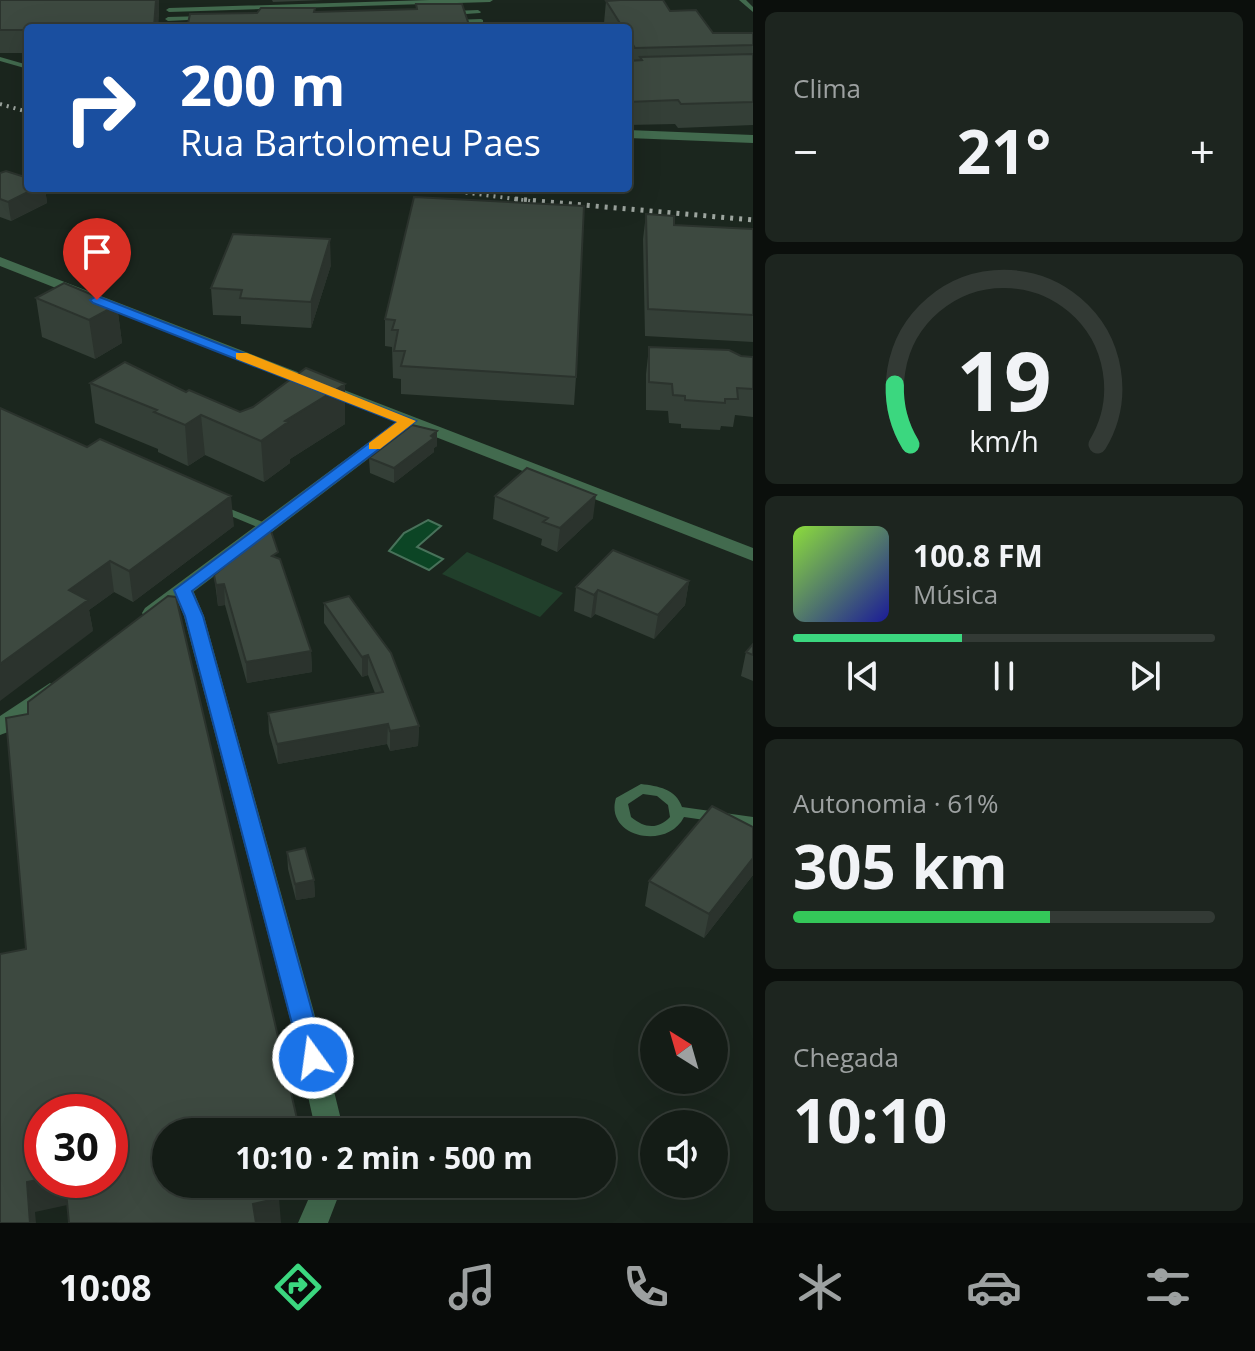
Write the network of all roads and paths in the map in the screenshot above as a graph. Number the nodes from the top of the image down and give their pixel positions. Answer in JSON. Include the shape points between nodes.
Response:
{"nodes":[{"id":1,"x":284,"y":0,"type":"edge"},
{"id":2,"x":490,"y":0,"type":"edge"},
{"id":3,"x":742,"y":0,"type":"edge"},
{"id":4,"x":474,"y":1,"type":"edge"},
{"id":5,"x":400,"y":2,"type":"edge"},
{"id":6,"x":156,"y":3,"type":"edge"},
{"id":7,"x":228,"y":5,"type":"edge"},
{"id":8,"x":170,"y":6,"type":"junction"},
{"id":9,"x":753,"y":10,"type":"edge"},
{"id":10,"x":478,"y":12,"type":"junction"},
{"id":11,"x":403,"y":14,"type":"edge"},
{"id":12,"x":225,"y":17,"type":"junction"},
{"id":13,"x":265,"y":17,"type":"edge"},
{"id":14,"x":168,"y":19,"type":"junction"},
{"id":15,"x":167,"y":24,"type":"edge"},
{"id":16,"x":478,"y":24,"type":"edge"},
{"id":17,"x":482,"y":24,"type":"edge"},
{"id":18,"x":24,"y":58,"type":"edge"},
{"id":19,"x":24,"y":66,"type":"edge"},
{"id":20,"x":632,"y":134,"type":"edge"},
{"id":21,"x":753,"y":139,"type":"edge"},
{"id":22,"x":0,"y":261,"type":"edge"},
{"id":23,"x":408,"y":421,"type":"junction"},
{"id":24,"x":200,"y":500,"type":"edge"},
{"id":25,"x":266,"y":527,"type":"junction"},
{"id":26,"x":753,"y":555,"type":"edge"},
{"id":27,"x":183,"y":590,"type":"junction"},
{"id":28,"x":134,"y":626,"type":"edge"},
{"id":29,"x":61,"y":681,"type":"edge"},
{"id":30,"x":0,"y":727,"type":"edge"},
{"id":31,"x":678,"y":811,"type":"dead end"},
{"id":32,"x":753,"y":822,"type":"edge"},
{"id":33,"x":327,"y":1118,"type":"edge"},
{"id":34,"x":323,"y":1198,"type":"edge"},
{"id":35,"x":313,"y":1223,"type":"edge"}],
"edges":[{"from":1,"to":7,"type":"lane"},
{"from":2,"to":4,"type":"lane"},
{"from":3,"to":9,"type":"lane"},
{"from":4,"to":5,"type":"lane"},
{"from":4,"to":10,"type":"lane"},
{"from":5,"to":7,"type":"lane"},
{"from":5,"to":11,"type":"lane"},
{"from":6,"to":8,"type":"lane"},
{"from":7,"to":8,"type":"lane"},
{"from":7,"to":12,"type":"lane"},
{"from":8,"to":14,"type":"lane"},
{"from":10,"to":16,"type":"lane","via":[[449,17]]},
{"from":10,"to":17,"type":"lane"},
{"from":12,"to":13,"type":"lane"},
{"from":12,"to":14,"type":"lane"},
{"from":14,"to":15,"type":"lane"},
{"from":18,"to":19,"type":"lane","via":[[0,59]]},
{"from":20,"to":21,"type":"street"},
{"from":22,"to":23,"type":"street"},
{"from":23,"to":25,"type":"street"},
{"from":23,"to":26,"type":"street"},
{"from":24,"to":25,"type":"lane"},
{"from":25,"to":27,"type":"street"},
{"from":27,"to":28,"type":"street"},
{"from":27,"to":33,"type":"street"},
{"from":29,"to":30,"type":"street"},
{"from":31,"to":32,"type":"lane"},
{"from":34,"to":35,"type":"street"}]}
